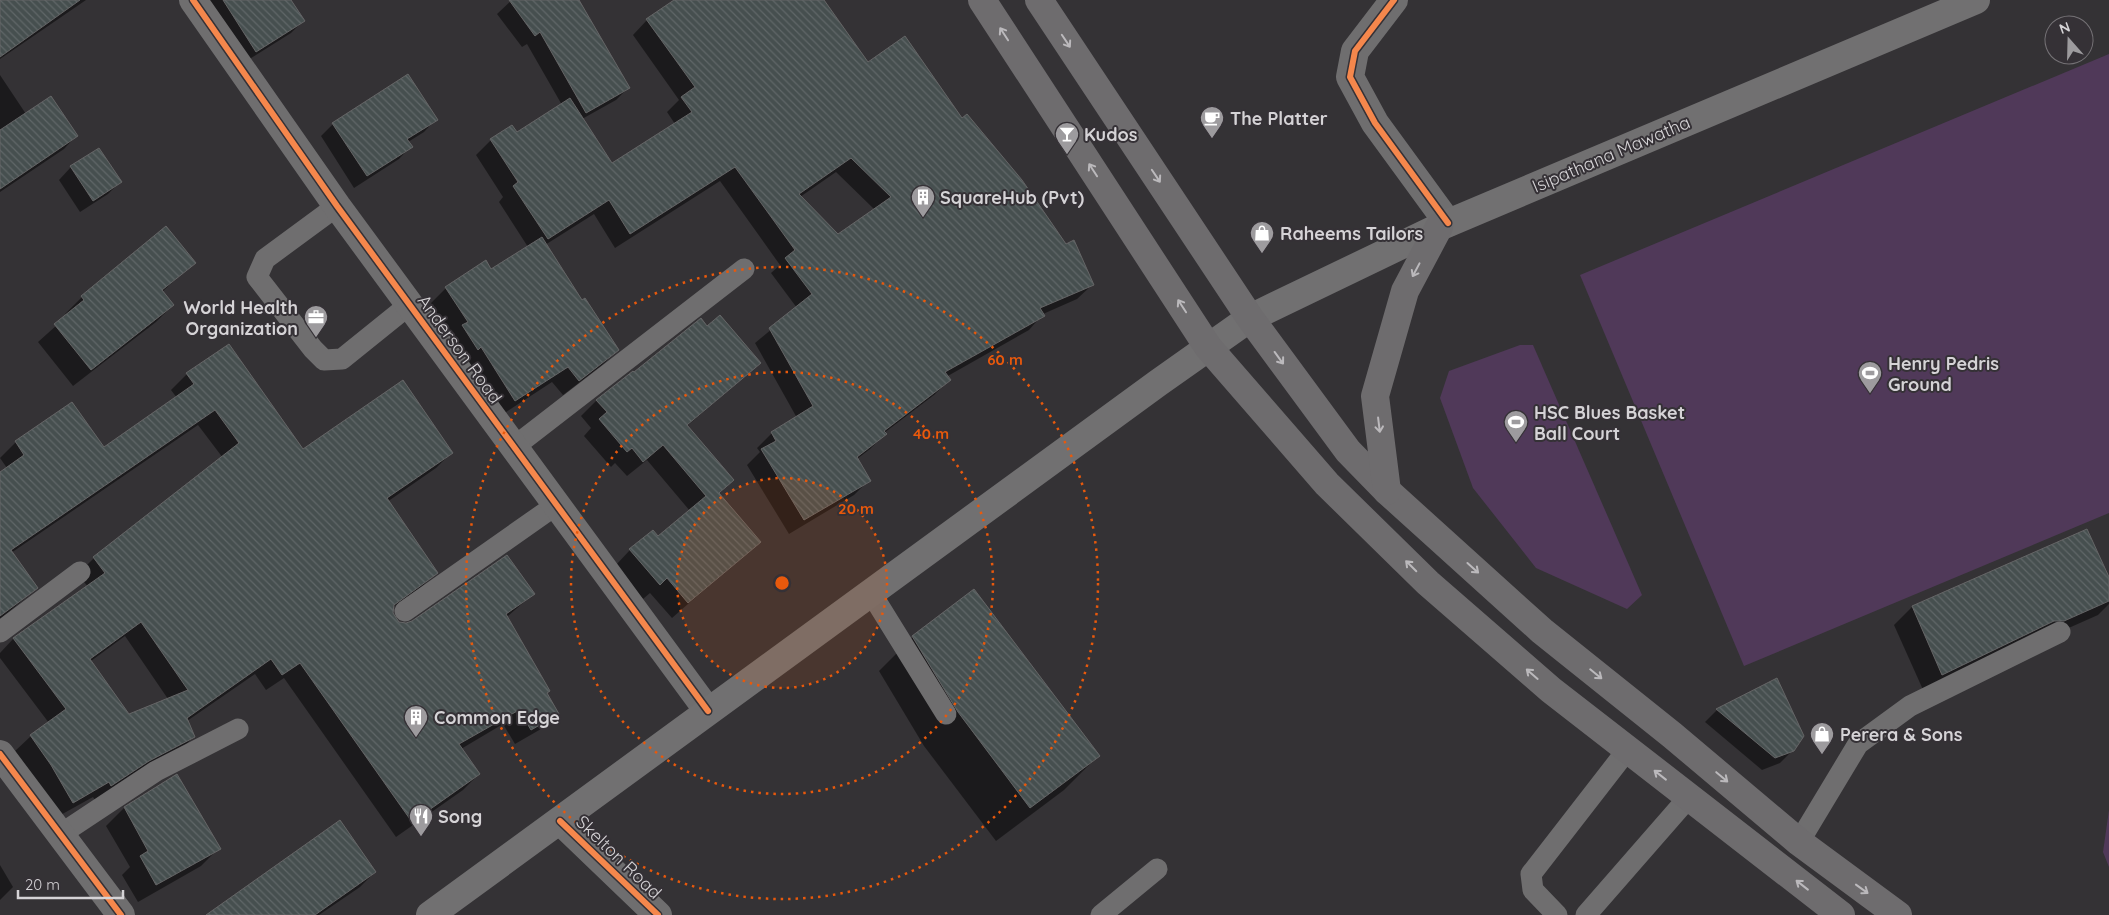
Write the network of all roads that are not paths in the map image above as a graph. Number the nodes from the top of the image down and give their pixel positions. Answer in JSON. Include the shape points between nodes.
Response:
{"nodes":[{"id":1,"x":193,"y":0,"type":"edge"},
{"id":2,"x":982,"y":0,"type":"edge"},
{"id":3,"x":1039,"y":0,"type":"edge"},
{"id":4,"x":1394,"y":0,"type":"edge"},
{"id":5,"x":1976,"y":0,"type":"edge"},
{"id":6,"x":337,"y":206,"type":"junction"},
{"id":7,"x":1444,"y":225,"type":"junction"},
{"id":8,"x":744,"y":269,"type":"dead end"},
{"id":9,"x":409,"y":305,"type":"junction"},
{"id":10,"x":1250,"y":318,"type":"junction"},
{"id":11,"x":1208,"y":346,"type":"junction"},
{"id":12,"x":514,"y":447,"type":"junction"},
{"id":13,"x":1387,"y":491,"type":"junction"},
{"id":14,"x":556,"y":505,"type":"junction"},
{"id":15,"x":80,"y":572,"type":"dead end"},
{"id":16,"x":871,"y":593,"type":"junction"},
{"id":17,"x":405,"y":611,"type":"dead end"},
{"id":18,"x":0,"y":632,"type":"edge"},
{"id":19,"x":2060,"y":632,"type":"dead end"},
{"id":20,"x":708,"y":711,"type":"junction"},
{"id":21,"x":946,"y":714,"type":"dead end"},
{"id":22,"x":238,"y":729,"type":"dead end"},
{"id":23,"x":1628,"y":749,"type":"junction"},
{"id":24,"x":0,"y":754,"type":"edge"},
{"id":25,"x":1689,"y":797,"type":"junction"},
{"id":26,"x":560,"y":821,"type":"junction"},
{"id":27,"x":60,"y":834,"type":"junction"},
{"id":28,"x":1799,"y":842,"type":"junction"},
{"id":29,"x":1156,"y":869,"type":"dead end"},
{"id":30,"x":121,"y":915,"type":"edge"},
{"id":31,"x":430,"y":915,"type":"edge"},
{"id":32,"x":658,"y":915,"type":"edge"},
{"id":33,"x":1101,"y":915,"type":"edge"},
{"id":34,"x":1557,"y":915,"type":"edge"},
{"id":35,"x":1586,"y":915,"type":"edge"},
{"id":36,"x":1841,"y":915,"type":"edge"},
{"id":37,"x":1898,"y":915,"type":"edge"}],
"edges":[{"from":1,"to":6,"type":"street","name":"Anderson Road"},
{"from":11,"to":2,"type":"highway","one_way":true},
{"from":3,"to":10,"type":"highway","one_way":true},
{"from":4,"to":7,"type":"street","via":[[1355,51],[1350,77],[1375,123]]},
{"from":5,"to":7,"type":"main road","name":"Isipathana Mawatha"},
{"from":6,"to":9,"type":"street","name":"Anderson Road"},
{"from":6,"to":9,"type":"lane","via":[[266,259],[257,278],[324,360],[342,359]]},
{"from":7,"to":10,"type":"main road","name":"Isipathana Mawatha"},
{"from":7,"to":13,"type":"highway","one_way":true,"via":[[1405,291],[1375,396]]},
{"from":8,"to":12,"type":"lane"},
{"from":9,"to":12,"type":"street","name":"Anderson Road"},
{"from":10,"to":11,"type":"main road","name":"Isipathana Mawatha"},
{"from":10,"to":13,"type":"highway","one_way":true,"via":[[1348,452]]},
{"from":11,"to":16,"type":"main road","name":"Isipathana Mawatha"},
{"from":23,"to":11,"type":"highway","one_way":true,"via":[[1551,690],[1428,583],[1327,484]]},
{"from":12,"to":14,"type":"street","name":"Anderson Road"},
{"from":13,"to":28,"type":"highway","one_way":true,"via":[[1542,631]]},
{"from":14,"to":17,"type":"lane"},
{"from":14,"to":20,"type":"street","name":"Anderson Road"},
{"from":15,"to":18,"type":"lane"},
{"from":16,"to":20,"type":"main road","name":"Isipathana Mawatha"},
{"from":16,"to":21,"type":"lane"},
{"from":19,"to":28,"type":"lane","via":[[1910,706],[1858,744]]},
{"from":20,"to":26,"type":"main road","name":"Isipathana Mawatha"},
{"from":22,"to":27,"type":"lane","via":[[156,771]]},
{"from":25,"to":23,"type":"highway","one_way":true},
{"from":23,"to":34,"type":"lane","via":[[1531,874],[1533,890]]},
{"from":24,"to":27,"type":"street"},
{"from":25,"to":35,"type":"lane"},
{"from":36,"to":25,"type":"highway","one_way":true},
{"from":26,"to":31,"type":"main road","name":"Isipathana Mawatha"},
{"from":26,"to":32,"type":"street","name":"Skelton Road"},
{"from":27,"to":30,"type":"street"},
{"from":28,"to":37,"type":"highway","one_way":true},
{"from":29,"to":33,"type":"lane"}]}
